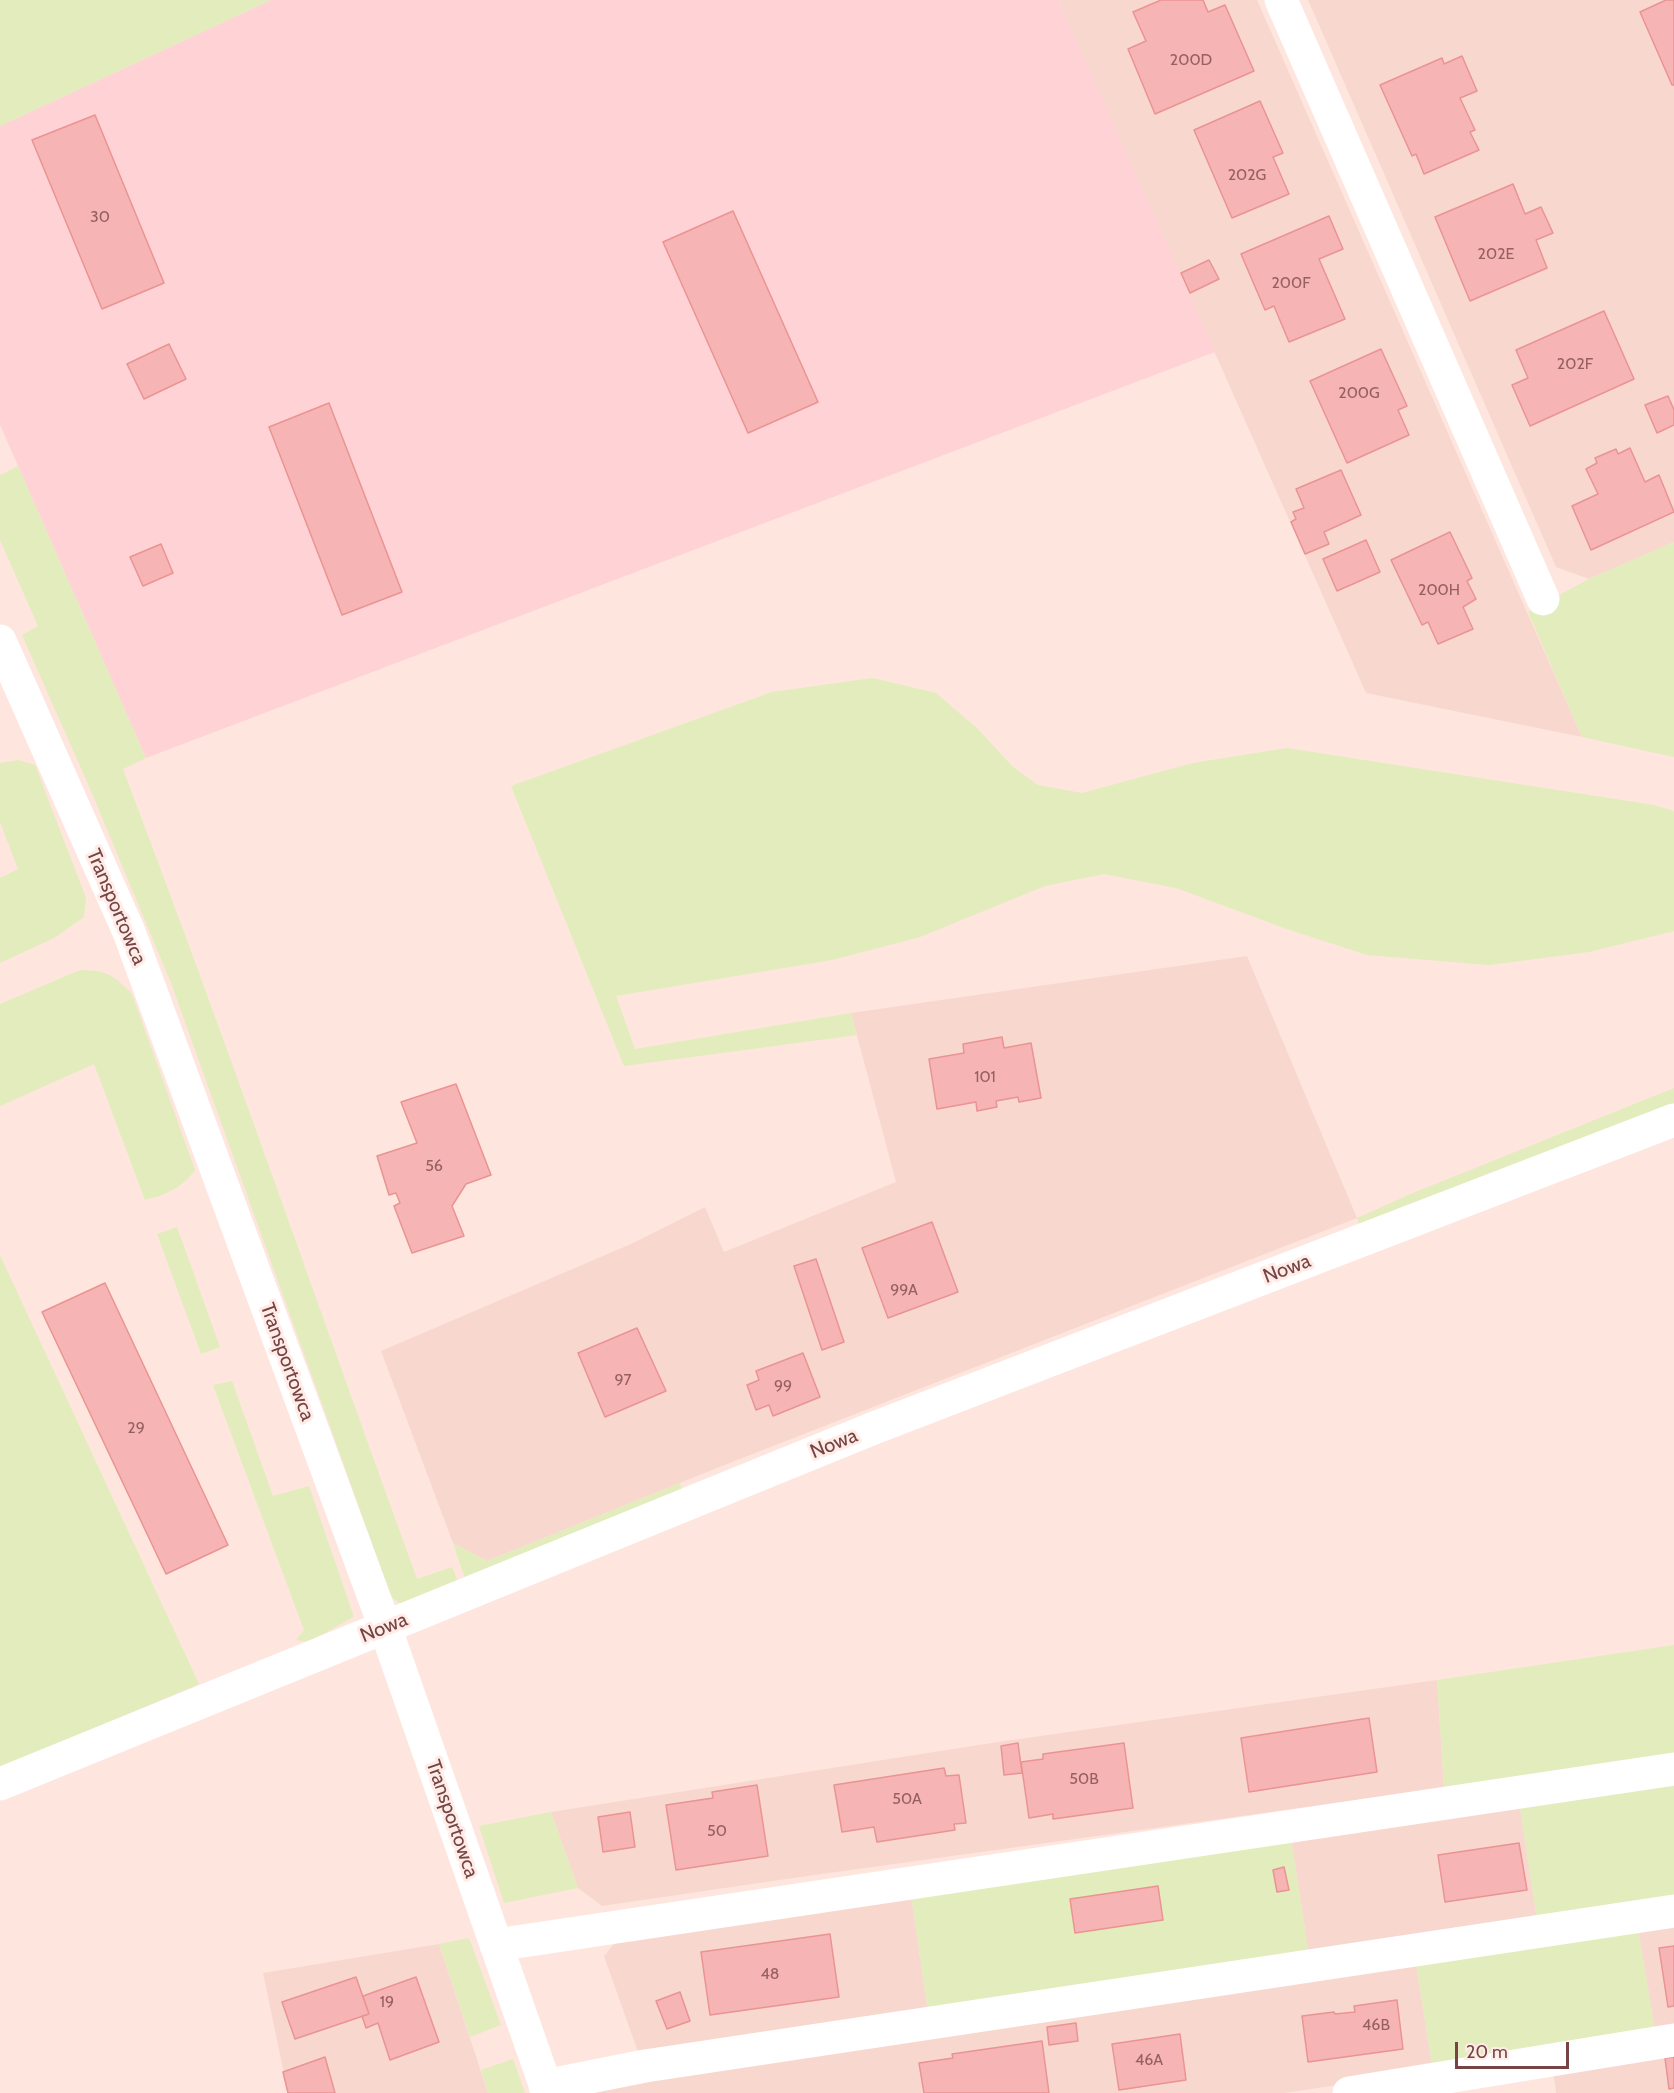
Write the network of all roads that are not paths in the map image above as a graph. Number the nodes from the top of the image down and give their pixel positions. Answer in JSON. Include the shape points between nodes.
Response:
{"nodes":[{"id":1,"x":1281,"y":0,"type":"edge"},
{"id":2,"x":1543,"y":598,"type":"dead end"},
{"id":3,"x":0,"y":641,"type":"edge"},
{"id":4,"x":1674,"y":1120,"type":"edge"},
{"id":5,"x":385,"y":1627,"type":"junction"},
{"id":6,"x":1674,"y":1769,"type":"edge"},
{"id":7,"x":0,"y":1784,"type":"edge"},
{"id":8,"x":1674,"y":1911,"type":"edge"},
{"id":9,"x":496,"y":1944,"type":"junction"},
{"id":10,"x":1674,"y":2040,"type":"edge"},
{"id":11,"x":547,"y":2090,"type":"edge"},
{"id":12,"x":1349,"y":2093,"type":"edge"}],
"edges":[{"from":1,"to":2,"type":"street"},
{"from":3,"to":5,"type":"street","name":"Transportowca","via":[[129,932]]},
{"from":4,"to":5,"type":"street","name":"Nowa","via":[[874,1428]]},
{"from":5,"to":7,"type":"street","name":"Nowa"},
{"from":5,"to":9,"type":"street","name":"Transportowca"},
{"from":6,"to":9,"type":"street"},
{"from":8,"to":11,"type":"street","via":[[657,2065]]},
{"from":9,"to":11,"type":"street","name":"Transportowca"},
{"from":10,"to":12,"type":"street"}]}
